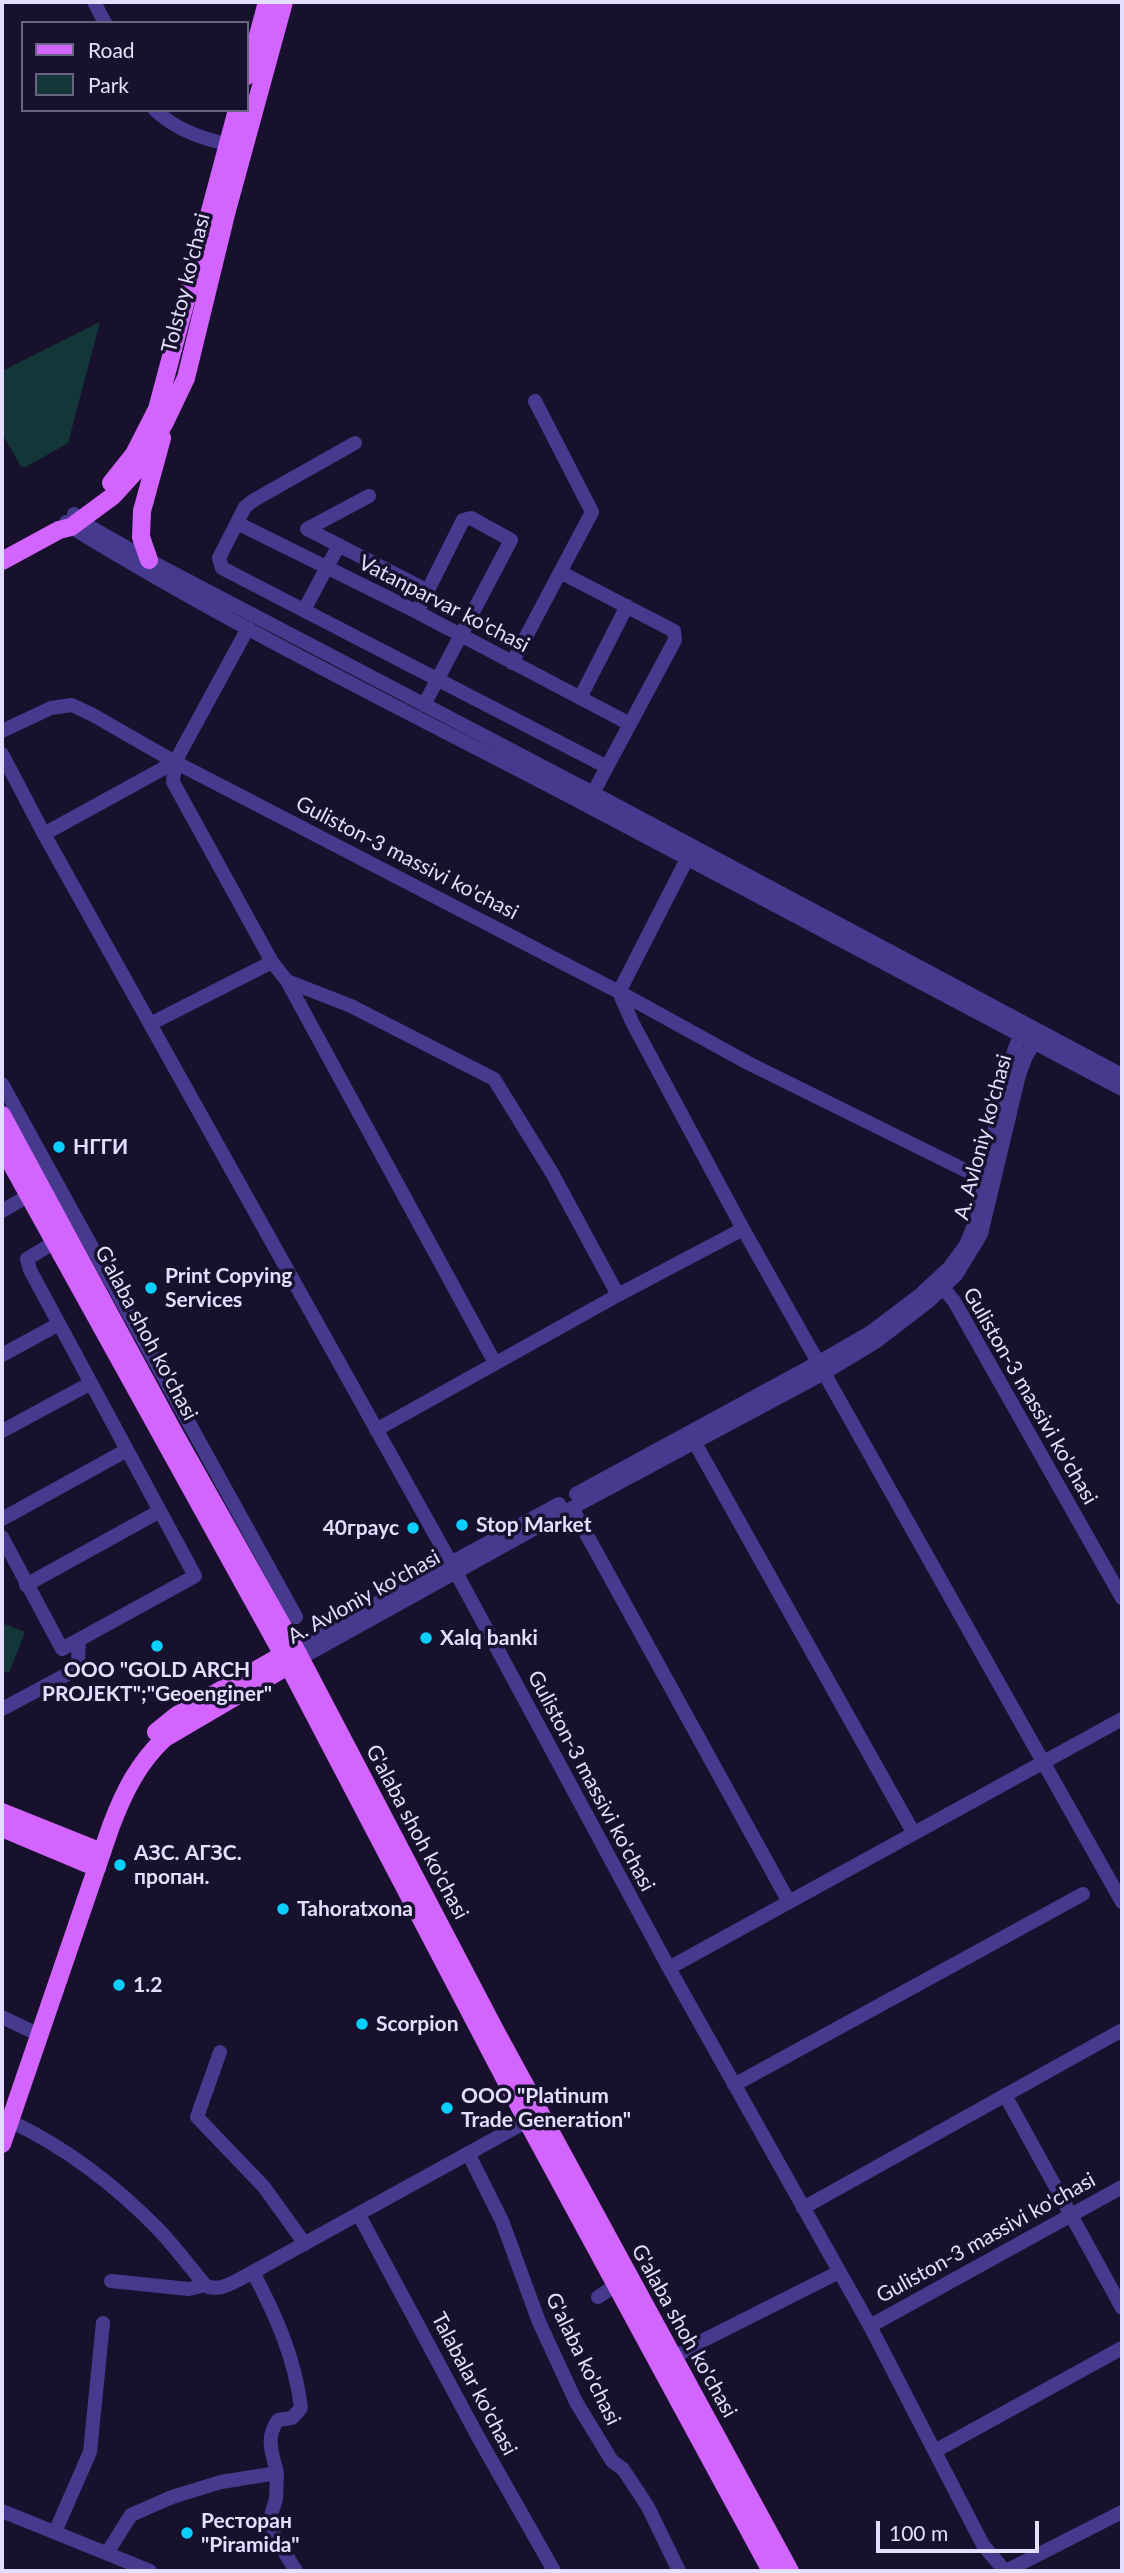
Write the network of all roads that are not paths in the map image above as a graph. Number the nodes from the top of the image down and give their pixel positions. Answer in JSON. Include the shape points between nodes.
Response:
{"nodes":[{"id":1,"x":94,"y":2,"type":"edge"},
{"id":2,"x":267,"y":2,"type":"edge"},
{"id":3,"x":284,"y":2,"type":"edge"},
{"id":4,"x":104,"y":21,"type":"edge"},
{"id":5,"x":248,"y":72,"type":"edge"},
{"id":6,"x":157,"y":112,"type":"edge"},
{"id":7,"x":236,"y":112,"type":"edge"},
{"id":8,"x":228,"y":144,"type":"junction"},
{"id":9,"x":536,"y":401,"type":"dead end"},
{"id":10,"x":164,"y":424,"type":"junction"},
{"id":11,"x":355,"y":443,"type":"dead end"},
{"id":12,"x":369,"y":496,"type":"dead end"},
{"id":13,"x":70,"y":522,"type":"junction"},
{"id":14,"x":237,"y":523,"type":"junction"},
{"id":15,"x":339,"y":545,"type":"junction"},
{"id":16,"x":149,"y":560,"type":"junction"},
{"id":17,"x":2,"y":561,"type":"edge"},
{"id":18,"x":326,"y":567,"type":"junction"},
{"id":19,"x":561,"y":572,"type":"junction"},
{"id":20,"x":428,"y":591,"type":"junction"},
{"id":21,"x":627,"y":606,"type":"junction"},
{"id":22,"x":304,"y":610,"type":"junction"},
{"id":23,"x":417,"y":612,"type":"junction"},
{"id":24,"x":248,"y":628,"type":"junction"},
{"id":25,"x":461,"y":636,"type":"junction"},
{"id":26,"x":512,"y":663,"type":"junction"},
{"id":27,"x":438,"y":679,"type":"junction"},
{"id":28,"x":580,"y":698,"type":"junction"},
{"id":29,"x":420,"y":708,"type":"junction"},
{"id":30,"x":631,"y":724,"type":"junction"},
{"id":31,"x":2,"y":731,"type":"edge"},
{"id":32,"x":2,"y":754,"type":"edge"},
{"id":33,"x":175,"y":762,"type":"junction"},
{"id":34,"x":607,"y":767,"type":"junction"},
{"id":35,"x":593,"y":793,"type":"junction"},
{"id":36,"x":44,"y":834,"type":"junction"},
{"id":37,"x":688,"y":857,"type":"junction"},
{"id":38,"x":272,"y":962,"type":"junction"},
{"id":39,"x":287,"y":981,"type":"junction"},
{"id":40,"x":619,"y":992,"type":"junction"},
{"id":41,"x":152,"y":1023,"type":"junction"},
{"id":42,"x":1023,"y":1030,"type":"junction"},
{"id":43,"x":1037,"y":1038,"type":"junction"},
{"id":44,"x":1122,"y":1075,"type":"edge"},
{"id":45,"x":2,"y":1084,"type":"edge"},
{"id":46,"x":1122,"y":1089,"type":"edge"},
{"id":47,"x":2,"y":1115,"type":"edge"},
{"id":48,"x":2,"y":1147,"type":"edge"},
{"id":49,"x":39,"y":1167,"type":"junction"},
{"id":50,"x":985,"y":1180,"type":"junction"},
{"id":51,"x":28,"y":1196,"type":"junction"},
{"id":52,"x":2,"y":1211,"type":"edge"},
{"id":53,"x":743,"y":1229,"type":"junction"},
{"id":54,"x":53,"y":1242,"type":"junction"},
{"id":55,"x":943,"y":1288,"type":"junction"},
{"id":56,"x":618,"y":1295,"type":"junction"},
{"id":57,"x":59,"y":1324,"type":"junction"},
{"id":58,"x":2,"y":1355,"type":"edge"},
{"id":59,"x":495,"y":1363,"type":"junction"},
{"id":60,"x":822,"y":1368,"type":"junction"},
{"id":61,"x":91,"y":1383,"type":"junction"},
{"id":62,"x":376,"y":1430,"type":"junction"},
{"id":63,"x":2,"y":1431,"type":"edge"},
{"id":64,"x":695,"y":1443,"type":"junction"},
{"id":65,"x":127,"y":1450,"type":"junction"},
{"id":66,"x":572,"y":1508,"type":"junction"},
{"id":67,"x":160,"y":1511,"type":"junction"},
{"id":68,"x":2,"y":1519,"type":"edge"},
{"id":69,"x":2,"y":1537,"type":"edge"},
{"id":70,"x":259,"y":1566,"type":"junction"},
{"id":71,"x":453,"y":1568,"type":"junction"},
{"id":72,"x":26,"y":1585,"type":"junction"},
{"id":73,"x":1122,"y":1598,"type":"edge"},
{"id":74,"x":296,"y":1618,"type":"dead end"},
{"id":75,"x":79,"y":1640,"type":"junction"},
{"id":76,"x":292,"y":1657,"type":"junction"},
{"id":77,"x":2,"y":1709,"type":"edge"},
{"id":78,"x":1122,"y":1719,"type":"edge"},
{"id":79,"x":1043,"y":1761,"type":"junction"},
{"id":80,"x":2,"y":1812,"type":"edge"},
{"id":81,"x":2,"y":1828,"type":"edge"},
{"id":82,"x":913,"y":1832,"type":"junction"},
{"id":83,"x":95,"y":1858,"type":"junction"},
{"id":84,"x":1117,"y":1878,"type":"edge"},
{"id":85,"x":1083,"y":1894,"type":"dead end"},
{"id":86,"x":789,"y":1902,"type":"junction"},
{"id":87,"x":1122,"y":1902,"type":"edge"},
{"id":88,"x":669,"y":1968,"type":"junction"},
{"id":89,"x":2,"y":2017,"type":"edge"},
{"id":90,"x":29,"y":2029,"type":"junction"},
{"id":91,"x":1122,"y":2030,"type":"edge"},
{"id":92,"x":220,"y":2052,"type":"dead end"},
{"id":93,"x":734,"y":2085,"type":"junction"},
{"id":94,"x":1005,"y":2095,"type":"junction"},
{"id":95,"x":6,"y":2116,"type":"edge"},
{"id":96,"x":527,"y":2121,"type":"junction"},
{"id":97,"x":2,"y":2144,"type":"edge"},
{"id":98,"x":468,"y":2153,"type":"junction"},
{"id":99,"x":1122,"y":2187,"type":"edge"},
{"id":100,"x":803,"y":2208,"type":"junction"},
{"id":101,"x":359,"y":2215,"type":"junction"},
{"id":102,"x":1072,"y":2216,"type":"junction"},
{"id":103,"x":305,"y":2244,"type":"junction"},
{"id":104,"x":253,"y":2272,"type":"junction"},
{"id":105,"x":839,"y":2272,"type":"junction"},
{"id":106,"x":111,"y":2281,"type":"dead end"},
{"id":107,"x":205,"y":2285,"type":"junction"},
{"id":108,"x":615,"y":2285,"type":"junction"},
{"id":109,"x":598,"y":2297,"type":"dead end"},
{"id":110,"x":1122,"y":2308,"type":"edge"},
{"id":111,"x":103,"y":2323,"type":"dead end"},
{"id":112,"x":870,"y":2326,"type":"junction"},
{"id":113,"x":1122,"y":2348,"type":"edge"},
{"id":114,"x":673,"y":2359,"type":"junction"},
{"id":115,"x":935,"y":2451,"type":"junction"},
{"id":116,"x":277,"y":2473,"type":"junction"},
{"id":117,"x":2,"y":2511,"type":"edge"},
{"id":118,"x":1122,"y":2512,"type":"edge"},
{"id":119,"x":55,"y":2532,"type":"junction"},
{"id":120,"x":107,"y":2553,"type":"junction"},
{"id":121,"x":150,"y":2571,"type":"edge"},
{"id":122,"x":296,"y":2571,"type":"edge"},
{"id":123,"x":554,"y":2571,"type":"edge"},
{"id":124,"x":679,"y":2571,"type":"edge"},
{"id":125,"x":771,"y":2571,"type":"edge"},
{"id":126,"x":790,"y":2571,"type":"edge"},
{"id":127,"x":1005,"y":2571,"type":"edge"}],
"edges":[{"from":1,"to":4,"type":"street"},
{"from":2,"to":5,"type":"main road"},
{"from":3,"to":10,"type":"main road","name":"Tolstoy ko'chasi","via":[[186,377]]},
{"from":6,"to":8,"type":"street","via":[[167,121]]},
{"from":7,"to":8,"type":"main road","name":"Tolstoy ko'chasi"},
{"from":8,"to":13,"type":"main road","name":"Tolstoy ko'chasi","via":[[157,409],[134,454],[108,487]]},
{"from":9,"to":19,"type":"street","via":[[592,512]]},
{"from":10,"to":13,"type":"main road","name":"Tolstoy ko'chasi","via":[[136,471],[113,496]]},
{"from":10,"to":16,"type":"main road","via":[[142,511],[141,537]]},
{"from":11,"to":14,"type":"street","via":[[254,500]]},
{"from":12,"to":15,"type":"street","via":[[307,529]]},
{"from":13,"to":16,"type":"street"},
{"from":13,"to":17,"type":"main road","name":"Tolstoy ko'chasi"},
{"from":13,"to":24,"type":"street","via":[[136,567]]},
{"from":14,"to":18,"type":"street","name":"Vatanparvar ko'chasi"},
{"from":14,"to":22,"type":"street","via":[[219,558],[222,568]]},
{"from":15,"to":18,"type":"street"},
{"from":15,"to":20,"type":"street"},
{"from":16,"to":29,"type":"street"},
{"from":18,"to":22,"type":"street"},
{"from":18,"to":23,"type":"street","name":"Vatanparvar ko'chasi"},
{"from":19,"to":21,"type":"street"},
{"from":19,"to":26,"type":"street"},
{"from":20,"to":23,"type":"street"},
{"from":20,"to":25,"type":"street","via":[[463,520],[471,518],[511,540]]},
{"from":21,"to":28,"type":"street"},
{"from":21,"to":30,"type":"street","via":[[674,631],[676,640]]},
{"from":22,"to":27,"type":"street"},
{"from":23,"to":25,"type":"street","name":"Vatanparvar ko'chasi"},
{"from":24,"to":29,"type":"street"},
{"from":24,"to":33,"type":"street"},
{"from":25,"to":26,"type":"street","name":"Vatanparvar ko'chasi"},
{"from":25,"to":27,"type":"street"},
{"from":26,"to":28,"type":"street","name":"Vatanparvar ko'chasi"},
{"from":27,"to":29,"type":"street"},
{"from":27,"to":34,"type":"street"},
{"from":28,"to":30,"type":"street","name":"Vatanparvar ko'chasi"},
{"from":29,"to":35,"type":"street"},
{"from":29,"to":37,"type":"street"},
{"from":30,"to":34,"type":"street"},
{"from":31,"to":33,"type":"street","name":"Guliston-3 massivi ko'chasi","via":[[51,708],[72,705]]},
{"from":32,"to":36,"type":"street","name":"Guliston-3 massivi ko'chasi"},
{"from":33,"to":36,"type":"street"},
{"from":33,"to":38,"type":"street","via":[[173,782]]},
{"from":33,"to":40,"type":"street","name":"Guliston-3 massivi ko'chasi"},
{"from":34,"to":35,"type":"street"},
{"from":35,"to":42,"type":"street"},
{"from":36,"to":41,"type":"street","name":"Guliston-3 massivi ko'chasi"},
{"from":37,"to":40,"type":"street"},
{"from":37,"to":42,"type":"street"},
{"from":38,"to":39,"type":"street"},
{"from":38,"to":41,"type":"street"},
{"from":39,"to":56,"type":"street","via":[[351,1006],[494,1079],[552,1173]]},
{"from":39,"to":59,"type":"street"},
{"from":40,"to":50,"type":"street","name":"Guliston-3 massivi ko'chasi","via":[[748,1063]]},
{"from":40,"to":53,"type":"street"},
{"from":41,"to":62,"type":"street","name":"Guliston-3 massivi ko'chasi"},
{"from":42,"to":43,"type":"street"},
{"from":42,"to":50,"type":"street","name":"A. Avloniy ko'chasi","via":[[997,1117]]},
{"from":43,"to":44,"type":"street"},
{"from":43,"to":46,"type":"street"},
{"from":43,"to":55,"type":"street","name":"A. Avloniy ko'chasi","via":[[1019,1075],[981,1234]]},
{"from":45,"to":49,"type":"street"},
{"from":47,"to":49,"type":"main road","name":"G'alaba shoh ko'chasi"},
{"from":48,"to":51,"type":"main road","name":"G'alaba shoh ko'chasi"},
{"from":49,"to":70,"type":"main road","name":"G'alaba shoh ko'chasi","via":[[173,1431]]},
{"from":50,"to":60,"type":"street","name":"A. Avloniy ko'chasi","via":[[966,1245],[949,1268]]},
{"from":51,"to":52,"type":"street"},
{"from":51,"to":54,"type":"main road","name":"G'alaba shoh ko'chasi"},
{"from":53,"to":56,"type":"street"},
{"from":53,"to":60,"type":"street"},
{"from":54,"to":57,"type":"street","via":[[27,1259]]},
{"from":54,"to":76,"type":"main road","name":"G'alaba shoh ko'chasi"},
{"from":55,"to":60,"type":"street","name":"A. Avloniy ko'chasi","via":[[877,1341]]},
{"from":55,"to":73,"type":"street","name":"Guliston-3 massivi ko'chasi"},
{"from":56,"to":59,"type":"street"},
{"from":57,"to":58,"type":"street"},
{"from":57,"to":61,"type":"street"},
{"from":59,"to":62,"type":"street"},
{"from":60,"to":64,"type":"street","name":"A. Avloniy ko'chasi"},
{"from":60,"to":71,"type":"street","name":"A. Avloniy ko'chasi"},
{"from":60,"to":79,"type":"street"},
{"from":61,"to":63,"type":"street"},
{"from":61,"to":65,"type":"street"},
{"from":62,"to":71,"type":"street","name":"Guliston-3 massivi ko'chasi"},
{"from":64,"to":66,"type":"street","name":"A. Avloniy ko'chasi"},
{"from":64,"to":82,"type":"street"},
{"from":65,"to":67,"type":"street"},
{"from":65,"to":68,"type":"street"},
{"from":66,"to":71,"type":"street","name":"A. Avloniy ko'chasi"},
{"from":66,"to":86,"type":"street"},
{"from":67,"to":72,"type":"street"},
{"from":67,"to":75,"type":"street","via":[[195,1576]]},
{"from":69,"to":72,"type":"street"},
{"from":70,"to":74,"type":"street"},
{"from":70,"to":76,"type":"main road","name":"G'alaba shoh ko'chasi"},
{"from":71,"to":76,"type":"street","name":"A. Avloniy ko'chasi"},
{"from":71,"to":88,"type":"street","name":"Guliston-3 massivi ko'chasi"},
{"from":72,"to":75,"type":"street","via":[[62,1649]]},
{"from":75,"to":77,"type":"street","via":[[75,1670]]},
{"from":76,"to":83,"type":"main road","name":"A. Avloniy ko'chasi","via":[[177,1716],[153,1734],[121,1777]]},
{"from":76,"to":96,"type":"main road","name":"G'alaba shoh ko'chasi"},
{"from":76,"to":114,"type":"main road","name":"G'alaba shoh ko'chasi"},
{"from":78,"to":79,"type":"street"},
{"from":79,"to":82,"type":"street"},
{"from":79,"to":84,"type":"street"},
{"from":80,"to":83,"type":"main road"},
{"from":81,"to":83,"type":"main road"},
{"from":82,"to":86,"type":"street"},
{"from":83,"to":90,"type":"main road","name":"A. Avloniy ko'chasi"},
{"from":83,"to":95,"type":"main road","name":"A. Avloniy ko'chasi"},
{"from":84,"to":87,"type":"street"},
{"from":85,"to":93,"type":"street"},
{"from":86,"to":88,"type":"street"},
{"from":88,"to":93,"type":"street","name":"Guliston-3 massivi ko'chasi"},
{"from":89,"to":90,"type":"street"},
{"from":90,"to":95,"type":"main road","name":"A. Avloniy ko'chasi"},
{"from":91,"to":94,"type":"street"},
{"from":92,"to":103,"type":"street","via":[[197,2117],[264,2187]]},
{"from":93,"to":100,"type":"street","name":"Guliston-3 massivi ko'chasi"},
{"from":94,"to":100,"type":"street"},
{"from":94,"to":102,"type":"street"},
{"from":95,"to":97,"type":"main road","name":"A. Avloniy ko'chasi"},
{"from":95,"to":107,"type":"street","via":[[92,2170],[159,2230]]},
{"from":96,"to":98,"type":"street"},
{"from":96,"to":108,"type":"main road","name":"G'alaba shoh ko'chasi"},
{"from":98,"to":101,"type":"street"},
{"from":98,"to":124,"type":"street","name":"G'alaba ko'chasi","via":[[502,2221],[539,2322],[576,2402],[612,2461],[623,2469],[648,2507]]},
{"from":99,"to":102,"type":"street","name":"Guliston-3 massivi ko'chasi"},
{"from":100,"to":105,"type":"street","name":"Guliston-3 massivi ko'chasi"},
{"from":101,"to":103,"type":"street"},
{"from":101,"to":123,"type":"street","name":"Talabalar ko'chasi"},
{"from":102,"to":110,"type":"street"},
{"from":102,"to":112,"type":"street","name":"Guliston-3 massivi ko'chasi"},
{"from":103,"to":104,"type":"street"},
{"from":104,"to":107,"type":"street","via":[[220,2287]]},
{"from":104,"to":116,"type":"street","via":[[287,2344],[299,2395],[300,2408],[292,2418],[278,2420],[271,2429]]},
{"from":105,"to":112,"type":"street","name":"Guliston-3 massivi ko'chasi"},
{"from":105,"to":114,"type":"street"},
{"from":106,"to":107,"type":"street","via":[[190,2289]]},
{"from":108,"to":109,"type":"street"},
{"from":108,"to":125,"type":"main road","name":"G'alaba shoh ko'chasi"},
{"from":111,"to":119,"type":"street","via":[[90,2452]]},
{"from":112,"to":115,"type":"street","name":"Guliston-3 massivi ko'chasi"},
{"from":113,"to":115,"type":"street"},
{"from":114,"to":126,"type":"main road","name":"G'alaba shoh ko'chasi"},
{"from":115,"to":127,"type":"street","name":"Guliston-3 massivi ko'chasi","via":[[984,2545]]},
{"from":116,"to":120,"type":"street","via":[[221,2482],[131,2515]]},
{"from":116,"to":122,"type":"street","via":[[271,2518],[275,2537]]},
{"from":117,"to":119,"type":"street"},
{"from":118,"to":127,"type":"street"},
{"from":119,"to":120,"type":"street"},
{"from":120,"to":121,"type":"street"}]}
